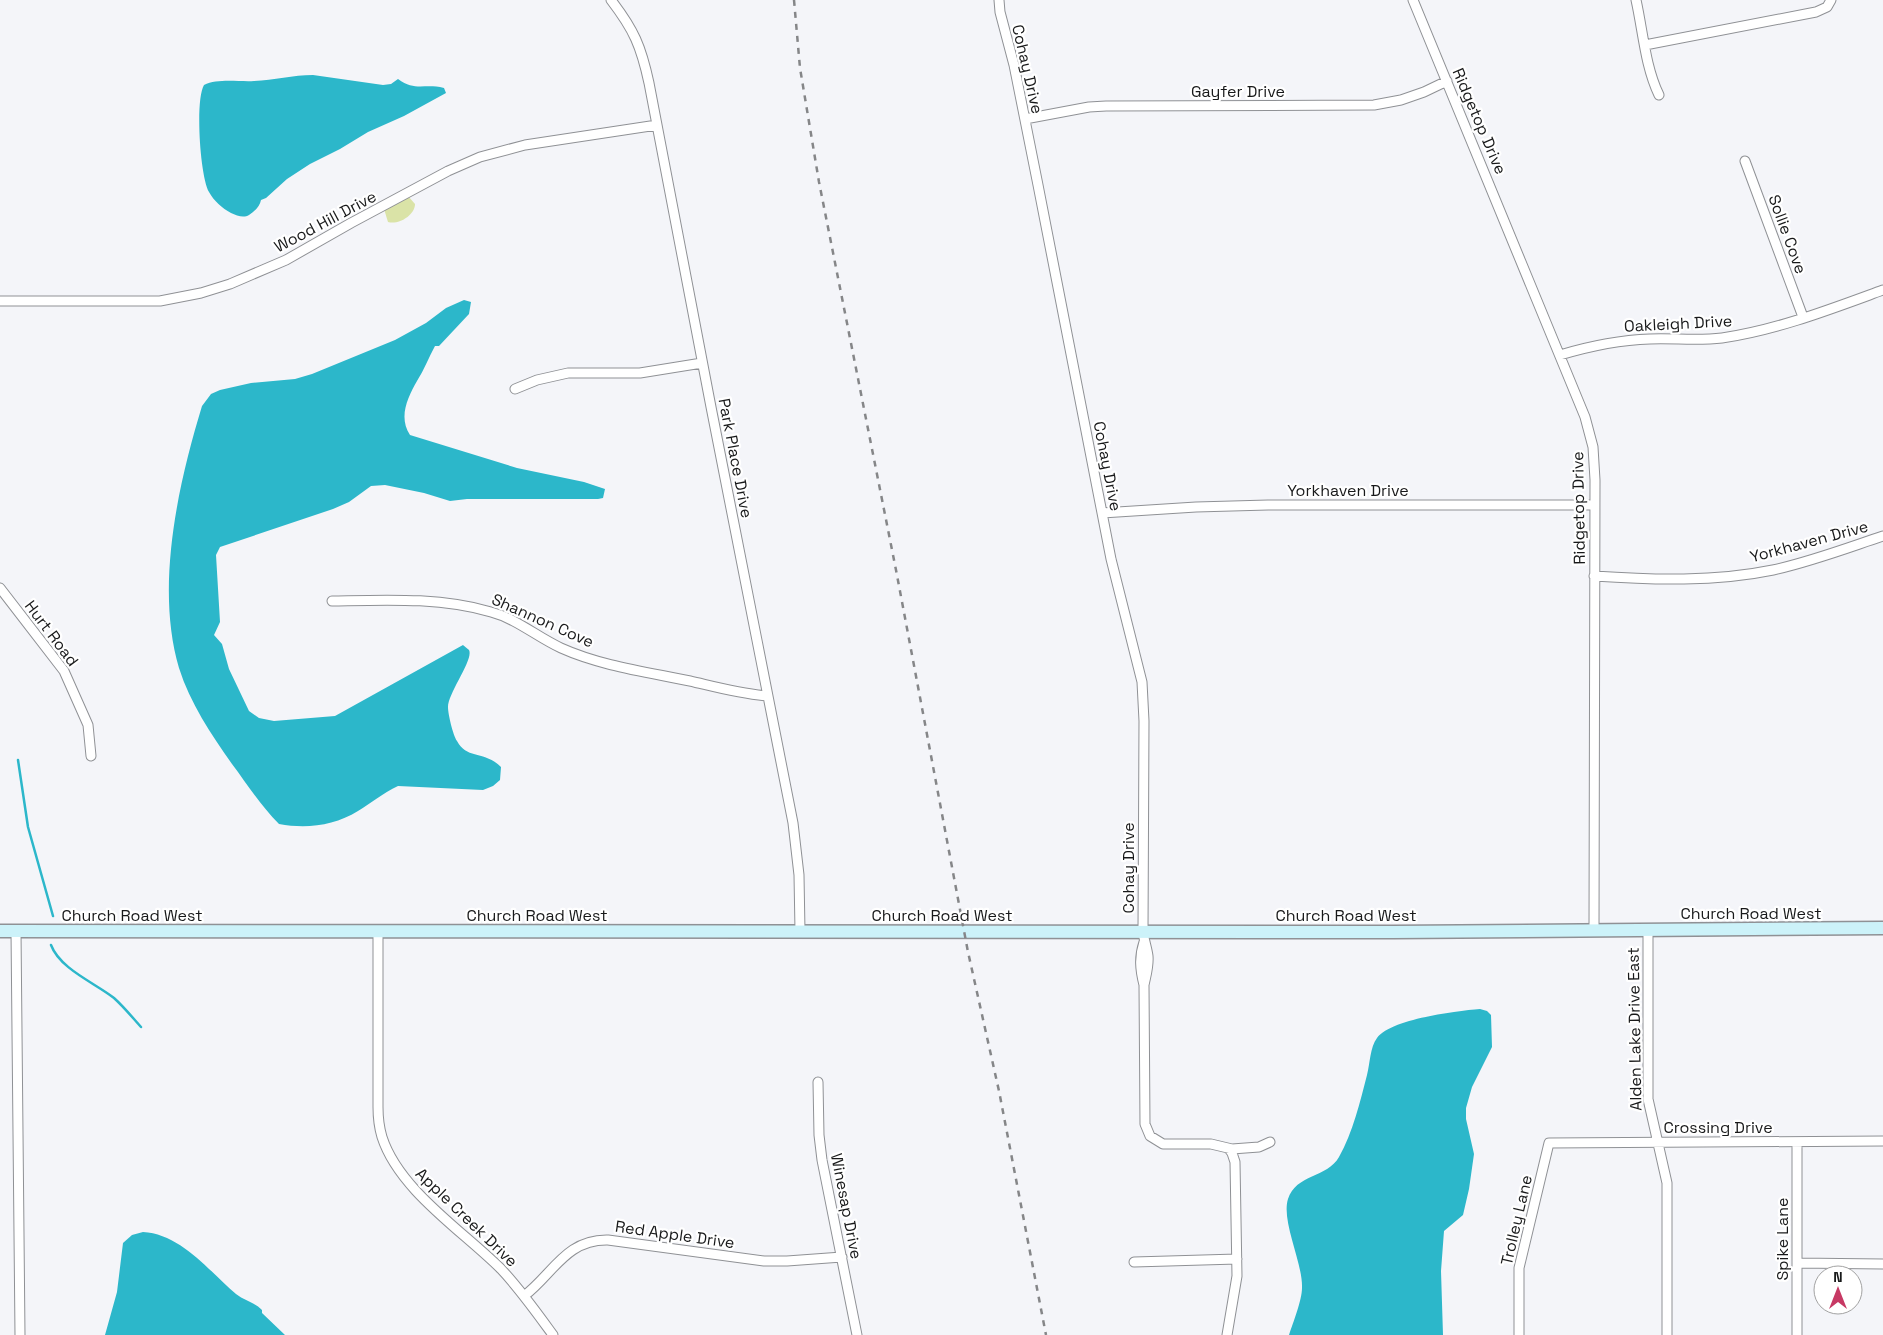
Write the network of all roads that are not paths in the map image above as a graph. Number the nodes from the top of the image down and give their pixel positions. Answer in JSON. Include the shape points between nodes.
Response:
{"nodes":[{"id":1,"x":611,"y":0,"type":"edge"},
{"id":2,"x":999,"y":0,"type":"edge"},
{"id":3,"x":1413,"y":0,"type":"edge"},
{"id":4,"x":1636,"y":0,"type":"edge"},
{"id":5,"x":1832,"y":0,"type":"edge"},
{"id":6,"x":1645,"y":45,"type":"junction"},
{"id":7,"x":1447,"y":80,"type":"junction"},
{"id":8,"x":1659,"y":95,"type":"dead end"},
{"id":9,"x":1025,"y":119,"type":"junction"},
{"id":10,"x":657,"y":125,"type":"junction"},
{"id":11,"x":1745,"y":161,"type":"dead end"},
{"id":12,"x":1883,"y":290,"type":"edge"},
{"id":13,"x":0,"y":302,"type":"edge"},
{"id":14,"x":1804,"y":318,"type":"junction"},
{"id":15,"x":1560,"y":355,"type":"junction"},
{"id":16,"x":702,"y":363,"type":"junction"},
{"id":17,"x":515,"y":389,"type":"dead end"},
{"id":18,"x":1595,"y":505,"type":"junction"},
{"id":19,"x":1102,"y":512,"type":"junction"},
{"id":20,"x":1883,"y":536,"type":"edge"},
{"id":21,"x":1594,"y":576,"type":"junction"},
{"id":22,"x":0,"y":588,"type":"edge"},
{"id":23,"x":332,"y":601,"type":"dead end"},
{"id":24,"x":768,"y":696,"type":"junction"},
{"id":25,"x":91,"y":756,"type":"dead end"},
{"id":26,"x":1883,"y":928,"type":"edge"},
{"id":27,"x":800,"y":930,"type":"junction"},
{"id":28,"x":1594,"y":930,"type":"junction"},
{"id":29,"x":1648,"y":930,"type":"junction"},
{"id":30,"x":0,"y":931,"type":"edge"},
{"id":31,"x":16,"y":931,"type":"junction"},
{"id":32,"x":378,"y":932,"type":"junction"},
{"id":33,"x":1143,"y":937,"type":"junction"},
{"id":34,"x":818,"y":1082,"type":"dead end"},
{"id":35,"x":1883,"y":1141,"type":"edge"},
{"id":36,"x":1270,"y":1142,"type":"dead end"},
{"id":37,"x":1658,"y":1142,"type":"junction"},
{"id":38,"x":1797,"y":1142,"type":"junction"},
{"id":39,"x":1549,"y":1143,"type":"joint"},
{"id":40,"x":1229,"y":1149,"type":"junction"},
{"id":41,"x":842,"y":1257,"type":"junction"},
{"id":42,"x":1237,"y":1259,"type":"junction"},
{"id":43,"x":1134,"y":1262,"type":"dead end"},
{"id":44,"x":1797,"y":1263,"type":"junction"},
{"id":45,"x":1883,"y":1264,"type":"edge"},
{"id":46,"x":524,"y":1296,"type":"junction"},
{"id":47,"x":20,"y":1335,"type":"edge"},
{"id":48,"x":553,"y":1335,"type":"edge"},
{"id":49,"x":857,"y":1335,"type":"edge"},
{"id":50,"x":1227,"y":1335,"type":"edge"},
{"id":51,"x":1519,"y":1335,"type":"edge"},
{"id":52,"x":1667,"y":1335,"type":"edge"},
{"id":53,"x":1797,"y":1335,"type":"edge"}],
"edges":[{"from":1,"to":10,"type":"street","name":"Park Place Drive","via":[[641,48]]},
{"from":2,"to":9,"type":"street","name":"Cohay Drive"},
{"from":3,"to":7,"type":"street","name":"Ridgetop Drive"},
{"from":4,"to":6,"type":"street"},
{"from":5,"to":6,"type":"street","via":[[1827,7],[1816,12]]},
{"from":6,"to":8,"type":"street","via":[[1653,83]]},
{"from":7,"to":9,"type":"street","name":"Gayfer Drive","via":[[1401,100],[1374,105],[1106,106]]},
{"from":7,"to":15,"type":"street","name":"Ridgetop Drive"},
{"from":9,"to":19,"type":"street","name":"Cohay Drive"},
{"from":10,"to":13,"type":"street","name":"Wood Hill Drive","via":[[525,144],[480,157],[350,223],[286,260],[201,293],[160,302]]},
{"from":10,"to":16,"type":"street","name":"Park Place Drive"},
{"from":11,"to":14,"type":"street","name":"Sollie Cove"},
{"from":12,"to":14,"type":"street","name":"Oakleigh Drive"},
{"from":14,"to":15,"type":"street","name":"Oakleigh Drive","via":[[1722,338],[1622,341]]},
{"from":15,"to":18,"type":"street","name":"Ridgetop Drive","via":[[1590,433]]},
{"from":16,"to":17,"type":"street","via":[[640,373],[568,373]]},
{"from":16,"to":24,"type":"street","name":"Park Place Drive"},
{"from":18,"to":19,"type":"street","name":"Yorkhaven Drive","via":[[1196,506]]},
{"from":18,"to":21,"type":"street","name":"Ridgetop Drive"},
{"from":19,"to":33,"type":"street","name":"Cohay Drive","via":[[1110,559],[1143,694]]},
{"from":20,"to":21,"type":"street","name":"Yorkhaven Drive","via":[[1759,572],[1710,578]]},
{"from":21,"to":28,"type":"street","name":"Ridgetop Drive"},
{"from":22,"to":25,"type":"street","name":"Hurt Road","via":[[64,671],[88,725]]},
{"from":23,"to":24,"type":"street","name":"Shannon Cove","via":[[431,602],[479,608],[506,617],[587,658],[636,671]]},
{"from":24,"to":27,"type":"street","name":"Park Place Drive","via":[[794,823]]},
{"from":26,"to":29,"type":"street","name":"Church Road West"},
{"from":27,"to":32,"type":"street","name":"Church Road West"},
{"from":27,"to":33,"type":"street","name":"Church Road West"},
{"from":28,"to":29,"type":"street","name":"Church Road West"},
{"from":28,"to":33,"type":"street","name":"Church Road West"},
{"from":29,"to":37,"type":"street","name":"Alden Lake Drive East","via":[[1648,1100]]},
{"from":30,"to":31,"type":"street","name":"Church Road West"},
{"from":31,"to":32,"type":"street","name":"Church Road West"},
{"from":31,"to":47,"type":"street"},
{"from":32,"to":46,"type":"street","name":"Apple Creek Drive","via":[[378,1106],[385,1145],[414,1187],[501,1269]]},
{"from":33,"to":40,"type":"street","name":"Cohay Drive","via":[[1148,954],[1144,985],[1144,1099],[1148,1132],[1163,1144],[1211,1144]]},
{"from":34,"to":41,"type":"street","name":"Winesap Drive","via":[[820,1144]]},
{"from":35,"to":38,"type":"street","name":"Crossing Drive"},
{"from":36,"to":40,"type":"street","name":"Cohay Drive","via":[[1259,1147]]},
{"from":37,"to":38,"type":"street","name":"Crossing Drive"},
{"from":37,"to":39,"type":"street","name":"Crossing Drive"},
{"from":37,"to":52,"type":"street","name":"Alden Lake Drive East","via":[[1667,1192]]},
{"from":38,"to":44,"type":"street","name":"Spike Lane"},
{"from":39,"to":51,"type":"street","name":"Trolley Lane","via":[[1519,1268]]},
{"from":40,"to":42,"type":"street","via":[[1234,1162]]},
{"from":41,"to":46,"type":"street","name":"Red Apple Drive","via":[[764,1261],[594,1240],[572,1250]]},
{"from":41,"to":49,"type":"street","name":"Winesap Drive"},
{"from":42,"to":43,"type":"street"},
{"from":42,"to":50,"type":"street","via":[[1236,1293]]},
{"from":44,"to":45,"type":"street"},
{"from":44,"to":53,"type":"street","name":"Spike Lane"},
{"from":46,"to":48,"type":"street","name":"Apple Creek Drive"}]}
